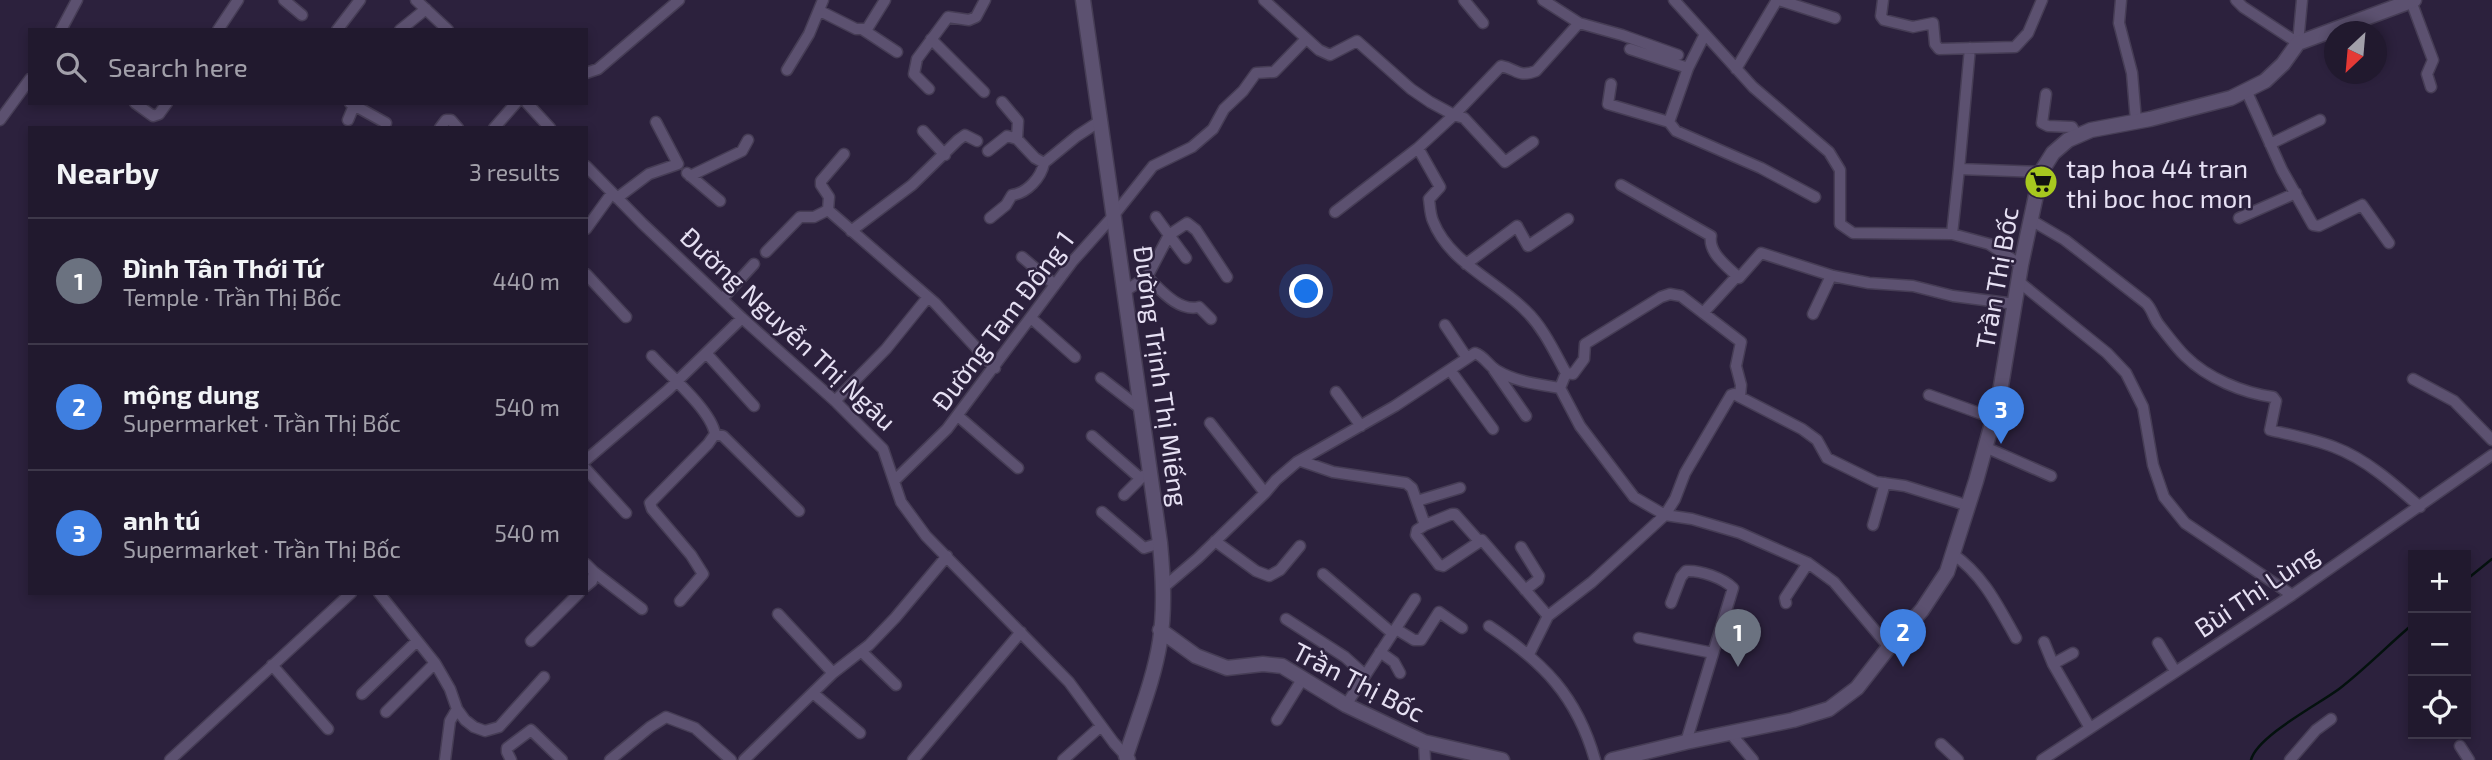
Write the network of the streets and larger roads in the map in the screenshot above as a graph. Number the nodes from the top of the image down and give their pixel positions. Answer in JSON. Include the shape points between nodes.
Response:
{"nodes":[{"id":1,"x":77,"y":0,"type":"edge"},
{"id":2,"x":238,"y":0,"type":"edge"},
{"id":3,"x":284,"y":0,"type":"edge"},
{"id":4,"x":360,"y":0,"type":"edge"},
{"id":5,"x":416,"y":0,"type":"edge"},
{"id":6,"x":679,"y":0,"type":"edge"},
{"id":7,"x":885,"y":0,"type":"edge"},
{"id":8,"x":985,"y":0,"type":"edge"},
{"id":9,"x":1264,"y":0,"type":"edge"},
{"id":10,"x":1464,"y":0,"type":"edge"},
{"id":11,"x":1543,"y":0,"type":"edge"},
{"id":12,"x":1674,"y":0,"type":"edge"},
{"id":13,"x":1778,"y":0,"type":"edge"},
{"id":14,"x":1883,"y":0,"type":"edge"},
{"id":15,"x":2042,"y":0,"type":"edge"},
{"id":16,"x":2122,"y":0,"type":"edge"},
{"id":17,"x":2236,"y":0,"type":"edge"},
{"id":18,"x":2302,"y":0,"type":"edge"},
{"id":19,"x":2412,"y":1,"type":"edge"},
{"id":20,"x":1086,"y":2,"type":"edge"},
{"id":21,"x":819,"y":4,"type":"edge"},
{"id":22,"x":426,"y":9,"type":"junction"},
{"id":23,"x":302,"y":15,"type":"dead end"},
{"id":24,"x":1835,"y":18,"type":"dead end"},
{"id":25,"x":1483,"y":23,"type":"dead end"},
{"id":26,"x":1579,"y":23,"type":"junction"},
{"id":27,"x":62,"y":28,"type":"edge"},
{"id":28,"x":219,"y":28,"type":"edge"},
{"id":29,"x":339,"y":28,"type":"edge"},
{"id":30,"x":402,"y":28,"type":"edge"},
{"id":31,"x":446,"y":28,"type":"edge"},
{"id":32,"x":862,"y":29,"type":"junction"},
{"id":33,"x":1705,"y":34,"type":"junction"},
{"id":34,"x":1306,"y":38,"type":"junction"},
{"id":35,"x":931,"y":39,"type":"junction"},
{"id":36,"x":2298,"y":43,"type":"junction"},
{"id":37,"x":1970,"y":48,"type":"junction"},
{"id":38,"x":1630,"y":49,"type":"dead end"},
{"id":39,"x":897,"y":52,"type":"dead end"},
{"id":40,"x":1678,"y":55,"type":"dead end"},
{"id":41,"x":1688,"y":68,"type":"junction"},
{"id":42,"x":1736,"y":69,"type":"junction"},
{"id":43,"x":788,"y":70,"type":"dead end"},
{"id":44,"x":588,"y":72,"type":"edge"},
{"id":45,"x":28,"y":82,"type":"edge"},
{"id":46,"x":1612,"y":84,"type":"dead end"},
{"id":47,"x":2431,"y":87,"type":"dead end"},
{"id":48,"x":929,"y":89,"type":"dead end"},
{"id":49,"x":2246,"y":90,"type":"junction"},
{"id":50,"x":984,"y":92,"type":"dead end"},
{"id":51,"x":2046,"y":94,"type":"dead end"},
{"id":52,"x":1002,"y":102,"type":"dead end"},
{"id":53,"x":138,"y":105,"type":"edge"},
{"id":54,"x":166,"y":105,"type":"edge"},
{"id":55,"x":353,"y":105,"type":"edge"},
{"id":56,"x":355,"y":105,"type":"edge"},
{"id":57,"x":514,"y":105,"type":"edge"},
{"id":58,"x":529,"y":105,"type":"edge"},
{"id":59,"x":1454,"y":115,"type":"junction"},
{"id":60,"x":153,"y":116,"type":"junction"},
{"id":61,"x":0,"y":120,"type":"edge"},
{"id":62,"x":348,"y":120,"type":"dead end"},
{"id":63,"x":2320,"y":120,"type":"dead end"},
{"id":64,"x":1100,"y":121,"type":"junction"},
{"id":65,"x":2136,"y":121,"type":"junction"},
{"id":66,"x":656,"y":122,"type":"dead end"},
{"id":67,"x":1669,"y":122,"type":"junction"},
{"id":68,"x":386,"y":123,"type":"dead end"},
{"id":69,"x":147,"y":126,"type":"edge"},
{"id":70,"x":442,"y":126,"type":"edge"},
{"id":71,"x":456,"y":126,"type":"edge"},
{"id":72,"x":496,"y":126,"type":"edge"},
{"id":73,"x":548,"y":126,"type":"edge"},
{"id":74,"x":923,"y":131,"type":"dead end"},
{"id":75,"x":2077,"y":136,"type":"junction"},
{"id":76,"x":1017,"y":139,"type":"junction"},
{"id":77,"x":748,"y":140,"type":"dead end"},
{"id":78,"x":977,"y":141,"type":"dead end"},
{"id":79,"x":1533,"y":142,"type":"dead end"},
{"id":80,"x":2270,"y":144,"type":"junction"},
{"id":81,"x":1418,"y":148,"type":"junction"},
{"id":82,"x":988,"y":151,"type":"dead end"},
{"id":83,"x":844,"y":154,"type":"dead end"},
{"id":84,"x":945,"y":155,"type":"junction"},
{"id":85,"x":1044,"y":163,"type":"junction"},
{"id":86,"x":677,"y":164,"type":"junction"},
{"id":87,"x":588,"y":168,"type":"edge"},
{"id":88,"x":1959,"y":169,"type":"junction"},
{"id":89,"x":2041,"y":172,"type":"junction"},
{"id":90,"x":690,"y":176,"type":"junction"},
{"id":91,"x":1621,"y":185,"type":"dead end"},
{"id":92,"x":2296,"y":193,"type":"junction"},
{"id":93,"x":615,"y":196,"type":"junction"},
{"id":94,"x":1815,"y":197,"type":"dead end"},
{"id":95,"x":720,"y":201,"type":"dead end"},
{"id":96,"x":828,"y":210,"type":"junction"},
{"id":97,"x":1335,"y":212,"type":"dead end"},
{"id":98,"x":1114,"y":215,"type":"junction"},
{"id":99,"x":990,"y":218,"type":"dead end"},
{"id":100,"x":1156,"y":218,"type":"dead end"},
{"id":101,"x":2239,"y":218,"type":"dead end"},
{"id":102,"x":1568,"y":219,"type":"dead end"},
{"id":103,"x":2031,"y":220,"type":"junction"},
{"id":104,"x":588,"y":227,"type":"edge"},
{"id":105,"x":851,"y":231,"type":"junction"},
{"id":106,"x":1952,"y":234,"type":"junction"},
{"id":107,"x":1169,"y":235,"type":"junction"},
{"id":108,"x":2389,"y":243,"type":"dead end"},
{"id":109,"x":766,"y":252,"type":"dead end"},
{"id":110,"x":1022,"y":257,"type":"dead end"},
{"id":111,"x":1186,"y":258,"type":"dead end"},
{"id":112,"x":754,"y":264,"type":"dead end"},
{"id":113,"x":1466,"y":264,"type":"junction"},
{"id":114,"x":2021,"y":265,"type":"junction"},
{"id":115,"x":588,"y":276,"type":"edge"},
{"id":116,"x":1227,"y":276,"type":"dead end"},
{"id":117,"x":1737,"y":276,"type":"junction"},
{"id":118,"x":1831,"y":276,"type":"junction"},
{"id":119,"x":1147,"y":277,"type":"junction"},
{"id":120,"x":2018,"y":281,"type":"junction"},
{"id":121,"x":1055,"y":285,"type":"junction"},
{"id":122,"x":1125,"y":291,"type":"junction"},
{"id":123,"x":928,"y":298,"type":"junction"},
{"id":124,"x":722,"y":299,"type":"junction"},
{"id":125,"x":2015,"y":304,"type":"junction"},
{"id":126,"x":1703,"y":313,"type":"junction"},
{"id":127,"x":1813,"y":314,"type":"dead end"},
{"id":128,"x":626,"y":317,"type":"dead end"},
{"id":129,"x":742,"y":318,"type":"junction"},
{"id":130,"x":1031,"y":318,"type":"junction"},
{"id":131,"x":1212,"y":319,"type":"dead end"},
{"id":132,"x":1445,"y":325,"type":"dead end"},
{"id":133,"x":707,"y":354,"type":"junction"},
{"id":134,"x":652,"y":356,"type":"dead end"},
{"id":135,"x":1075,"y":357,"type":"dead end"},
{"id":136,"x":1467,"y":358,"type":"junction"},
{"id":137,"x":995,"y":368,"type":"junction"},
{"id":138,"x":1493,"y":368,"type":"junction"},
{"id":139,"x":1450,"y":370,"type":"junction"},
{"id":140,"x":1566,"y":373,"type":"junction"},
{"id":141,"x":1101,"y":378,"type":"dead end"},
{"id":142,"x":2413,"y":379,"type":"dead end"},
{"id":143,"x":676,"y":383,"type":"junction"},
{"id":144,"x":1560,"y":388,"type":"junction"},
{"id":145,"x":1336,"y":392,"type":"dead end"},
{"id":146,"x":1929,"y":395,"type":"dead end"},
{"id":147,"x":1740,"y":397,"type":"junction"},
{"id":148,"x":835,"y":401,"type":"junction"},
{"id":149,"x":754,"y":406,"type":"dead end"},
{"id":150,"x":1141,"y":409,"type":"junction"},
{"id":151,"x":958,"y":416,"type":"junction"},
{"id":152,"x":1526,"y":416,"type":"dead end"},
{"id":153,"x":1993,"y":418,"type":"junction"},
{"id":154,"x":1210,"y":423,"type":"dead end"},
{"id":155,"x":1361,"y":426,"type":"junction"},
{"id":156,"x":1493,"y":429,"type":"dead end"},
{"id":157,"x":715,"y":434,"type":"junction"},
{"id":158,"x":1092,"y":436,"type":"dead end"},
{"id":159,"x":2492,"y":440,"type":"edge"},
{"id":160,"x":1986,"y":447,"type":"junction"},
{"id":161,"x":2492,"y":456,"type":"edge"},
{"id":162,"x":588,"y":458,"type":"edge"},
{"id":163,"x":1301,"y":461,"type":"junction"},
{"id":164,"x":1018,"y":468,"type":"dead end"},
{"id":165,"x":588,"y":471,"type":"edge"},
{"id":166,"x":1145,"y":473,"type":"junction"},
{"id":167,"x":2051,"y":476,"type":"dead end"},
{"id":168,"x":895,"y":480,"type":"junction"},
{"id":169,"x":1885,"y":483,"type":"junction"},
{"id":170,"x":1460,"y":488,"type":"dead end"},
{"id":171,"x":1265,"y":493,"type":"junction"},
{"id":172,"x":1124,"y":495,"type":"dead end"},
{"id":173,"x":1417,"y":501,"type":"junction"},
{"id":174,"x":1969,"y":506,"type":"junction"},
{"id":175,"x":2420,"y":507,"type":"junction"},
{"id":176,"x":799,"y":511,"type":"dead end"},
{"id":177,"x":1102,"y":512,"type":"dead end"},
{"id":178,"x":626,"y":513,"type":"dead end"},
{"id":179,"x":1665,"y":514,"type":"junction"},
{"id":180,"x":1873,"y":525,"type":"dead end"},
{"id":181,"x":1425,"y":526,"type":"junction"},
{"id":182,"x":1215,"y":541,"type":"junction"},
{"id":183,"x":1479,"y":541,"type":"junction"},
{"id":184,"x":1160,"y":543,"type":"junction"},
{"id":185,"x":1300,"y":546,"type":"dead end"},
{"id":186,"x":1521,"y":547,"type":"dead end"},
{"id":187,"x":1953,"y":555,"type":"junction"},
{"id":188,"x":947,"y":556,"type":"junction"},
{"id":189,"x":1808,"y":563,"type":"junction"},
{"id":190,"x":590,"y":568,"type":"edge"},
{"id":191,"x":1323,"y":574,"type":"dead end"},
{"id":192,"x":588,"y":584,"type":"edge"},
{"id":193,"x":1164,"y":587,"type":"junction"},
{"id":194,"x":1525,"y":590,"type":"junction"},
{"id":195,"x":349,"y":595,"type":"edge"},
{"id":196,"x":381,"y":595,"type":"edge"},
{"id":197,"x":577,"y":595,"type":"edge"},
{"id":198,"x":2292,"y":595,"type":"junction"},
{"id":199,"x":1415,"y":599,"type":"dead end"},
{"id":200,"x":680,"y":601,"type":"dead end"},
{"id":201,"x":1671,"y":603,"type":"dead end"},
{"id":202,"x":1786,"y":603,"type":"dead end"},
{"id":203,"x":642,"y":609,"type":"dead end"},
{"id":204,"x":778,"y":614,"type":"dead end"},
{"id":205,"x":1548,"y":616,"type":"junction"},
{"id":206,"x":1286,"y":619,"type":"dead end"},
{"id":207,"x":1489,"y":626,"type":"dead end"},
{"id":208,"x":1462,"y":628,"type":"dead end"},
{"id":209,"x":1160,"y":630,"type":"junction"},
{"id":210,"x":1394,"y":631,"type":"junction"},
{"id":211,"x":1021,"y":632,"type":"junction"},
{"id":212,"x":1639,"y":638,"type":"dead end"},
{"id":213,"x":2016,"y":638,"type":"dead end"},
{"id":214,"x":417,"y":640,"type":"junction"},
{"id":215,"x":531,"y":641,"type":"dead end"},
{"id":216,"x":2044,"y":642,"type":"dead end"},
{"id":217,"x":2158,"y":643,"type":"dead end"},
{"id":218,"x":1889,"y":647,"type":"junction"},
{"id":219,"x":862,"y":652,"type":"junction"},
{"id":220,"x":1380,"y":652,"type":"junction"},
{"id":221,"x":1713,"y":653,"type":"junction"},
{"id":222,"x":2073,"y":653,"type":"dead end"},
{"id":223,"x":1529,"y":654,"type":"junction"},
{"id":224,"x":435,"y":663,"type":"junction"},
{"id":225,"x":272,"y":664,"type":"junction"},
{"id":226,"x":2053,"y":664,"type":"junction"},
{"id":227,"x":2175,"y":671,"type":"junction"},
{"id":228,"x":833,"y":673,"type":"junction"},
{"id":229,"x":1400,"y":673,"type":"dead end"},
{"id":230,"x":1365,"y":675,"type":"junction"},
{"id":231,"x":544,"y":677,"type":"dead end"},
{"id":232,"x":1303,"y":678,"type":"junction"},
{"id":233,"x":896,"y":685,"type":"dead end"},
{"id":234,"x":813,"y":693,"type":"junction"},
{"id":235,"x":362,"y":694,"type":"dead end"},
{"id":236,"x":1346,"y":705,"type":"junction"},
{"id":237,"x":457,"y":709,"type":"junction"},
{"id":238,"x":386,"y":712,"type":"dead end"},
{"id":239,"x":2331,"y":719,"type":"dead end"},
{"id":240,"x":1277,"y":720,"type":"dead end"},
{"id":241,"x":1101,"y":726,"type":"junction"},
{"id":242,"x":2090,"y":728,"type":"junction"},
{"id":243,"x":328,"y":729,"type":"dead end"},
{"id":244,"x":860,"y":733,"type":"dead end"},
{"id":245,"x":1731,"y":734,"type":"junction"},
{"id":246,"x":1424,"y":742,"type":"junction"},
{"id":247,"x":1686,"y":742,"type":"junction"},
{"id":248,"x":1941,"y":744,"type":"dead end"},
{"id":249,"x":2460,"y":746,"type":"dead end"},
{"id":250,"x":1127,"y":758,"type":"edge"},
{"id":251,"x":747,"y":759,"type":"edge"},
{"id":252,"x":170,"y":760,"type":"edge"},
{"id":253,"x":445,"y":760,"type":"edge"},
{"id":254,"x":511,"y":760,"type":"edge"},
{"id":255,"x":562,"y":760,"type":"edge"},
{"id":256,"x":610,"y":760,"type":"edge"},
{"id":257,"x":731,"y":760,"type":"edge"},
{"id":258,"x":913,"y":760,"type":"edge"},
{"id":259,"x":1063,"y":760,"type":"edge"},
{"id":260,"x":1425,"y":760,"type":"edge"},
{"id":261,"x":1502,"y":760,"type":"edge"},
{"id":262,"x":1595,"y":760,"type":"edge"},
{"id":263,"x":1613,"y":760,"type":"edge"},
{"id":264,"x":1753,"y":760,"type":"edge"},
{"id":265,"x":1958,"y":760,"type":"edge"},
{"id":266,"x":2042,"y":760,"type":"edge"},
{"id":267,"x":2290,"y":760,"type":"edge"},
{"id":268,"x":2469,"y":760,"type":"edge"}],
"edges":[{"from":1,"to":27,"type":"street"},
{"from":2,"to":28,"type":"street"},
{"from":3,"to":23,"type":"street"},
{"from":4,"to":29,"type":"street"},
{"from":5,"to":22,"type":"street"},
{"from":6,"to":44,"type":"street","via":[[598,69]]},
{"from":7,"to":32,"type":"street","via":[[867,29]]},
{"from":8,"to":35,"type":"street","via":[[976,17],[948,17]]},
{"from":9,"to":34,"type":"street"},
{"from":10,"to":25,"type":"street"},
{"from":11,"to":26,"type":"street"},
{"from":12,"to":33,"type":"street"},
{"from":13,"to":24,"type":"street"},
{"from":13,"to":42,"type":"street"},
{"from":14,"to":37,"type":"street","via":[[1884,20],[1913,27],[1933,23],[1938,48]]},
{"from":15,"to":37,"type":"street","via":[[2020,44]]},
{"from":16,"to":65,"type":"street","via":[[2119,23],[2132,73]]},
{"from":17,"to":36,"type":"street"},
{"from":18,"to":36,"type":"street"},
{"from":19,"to":36,"type":"street"},
{"from":19,"to":47,"type":"street","via":[[2433,60],[2427,75]]},
{"from":20,"to":64,"type":"street","name":"Đường Trịnh Thị Miếng"},
{"from":21,"to":32,"type":"street"},
{"from":21,"to":43,"type":"street"},
{"from":22,"to":30,"type":"street"},
{"from":22,"to":31,"type":"street"},
{"from":26,"to":40,"type":"street"},
{"from":26,"to":59,"type":"street","via":[[1536,71],[1518,74],[1501,66]]},
{"from":32,"to":39,"type":"street"},
{"from":33,"to":41,"type":"street"},
{"from":33,"to":42,"type":"street"},
{"from":34,"to":59,"type":"street","via":[[1330,55],[1357,41],[1410,89]]},
{"from":34,"to":98,"type":"street","name":"Đường Tam Đông 1","via":[[1274,72],[1256,73],[1213,129],[1192,147],[1153,166]]},
{"from":35,"to":48,"type":"street","via":[[914,70]]},
{"from":35,"to":50,"type":"street"},
{"from":36,"to":49,"type":"street","name":"Trần Thị Bốc","via":[[2283,64]]},
{"from":37,"to":88,"type":"street"},
{"from":38,"to":41,"type":"street"},
{"from":41,"to":67,"type":"street"},
{"from":42,"to":106,"type":"street","via":[[1829,152],[1840,170],[1840,224],[1844,228],[1853,233]]},
{"from":45,"to":61,"type":"street"},
{"from":46,"to":67,"type":"street","via":[[1608,104]]},
{"from":49,"to":65,"type":"street","name":"Trần Thị Bốc","via":[[2231,98]]},
{"from":49,"to":80,"type":"street"},
{"from":51,"to":75,"type":"street","via":[[2042,122],[2072,127]]},
{"from":52,"to":76,"type":"street","via":[[1018,121]]},
{"from":53,"to":60,"type":"street"},
{"from":54,"to":60,"type":"street"},
{"from":55,"to":62,"type":"street"},
{"from":56,"to":68,"type":"street"},
{"from":57,"to":72,"type":"street"},
{"from":58,"to":73,"type":"street"},
{"from":59,"to":79,"type":"street","via":[[1464,118],[1505,162]]},
{"from":59,"to":81,"type":"street"},
{"from":60,"to":69,"type":"street"},
{"from":63,"to":80,"type":"street"},
{"from":64,"to":85,"type":"street"},
{"from":64,"to":98,"type":"street","name":"Đường Trịnh Thị Miếng"},
{"from":65,"to":75,"type":"street","name":"Trần Thị Bốc"},
{"from":66,"to":86,"type":"street"},
{"from":67,"to":94,"type":"street","via":[[1676,131],[1761,167]]},
{"from":70,"to":71,"type":"street","via":[[452,120]]},
{"from":74,"to":84,"type":"street"},
{"from":75,"to":89,"type":"street","name":"Trần Thị Bốc","via":[[2053,153]]},
{"from":76,"to":82,"type":"street","via":[[1007,136]]},
{"from":76,"to":85,"type":"street"},
{"from":77,"to":90,"type":"street","via":[[742,151]]},
{"from":78,"to":84,"type":"street","via":[[965,135]]},
{"from":80,"to":92,"type":"street"},
{"from":81,"to":97,"type":"street"},
{"from":81,"to":113,"type":"street","via":[[1440,187],[1429,199],[1432,220]]},
{"from":83,"to":96,"type":"street","via":[[821,181]]},
{"from":84,"to":105,"type":"street"},
{"from":85,"to":99,"type":"street","via":[[1041,174]]},
{"from":86,"to":90,"type":"street"},
{"from":86,"to":93,"type":"street","via":[[649,174]]},
{"from":87,"to":93,"type":"street","name":"Đường Nguyễn Thị Ngâu"},
{"from":88,"to":89,"type":"street"},
{"from":88,"to":106,"type":"street"},
{"from":89,"to":103,"type":"street","name":"Trần Thị Bốc"},
{"from":90,"to":95,"type":"street"},
{"from":91,"to":117,"type":"street","via":[[1711,236],[1715,253]]},
{"from":92,"to":101,"type":"street"},
{"from":92,"to":108,"type":"street","via":[[2315,227],[2362,205]]},
{"from":93,"to":104,"type":"street"},
{"from":93,"to":124,"type":"street","name":"Đường Nguyễn Thị Ngâu"},
{"from":96,"to":105,"type":"street"},
{"from":96,"to":109,"type":"street","via":[[800,217]]},
{"from":98,"to":121,"type":"street","name":"Đường Tam Đông 1"},
{"from":98,"to":122,"type":"street","name":"Đường Trịnh Thị Miếng"},
{"from":100,"to":107,"type":"street"},
{"from":102,"to":113,"type":"street","via":[[1528,246],[1517,226]]},
{"from":103,"to":114,"type":"street","name":"Trần Thị Bốc"},
{"from":103,"to":175,"type":"street","via":[[2065,240],[2146,303],[2184,355],[2200,368],[2248,394],[2273,397],[2270,430],[2335,447],[2394,483]]},
{"from":105,"to":123,"type":"street"},
{"from":106,"to":114,"type":"street","via":[[1989,244]]},
{"from":107,"to":111,"type":"street"},
{"from":107,"to":116,"type":"street","via":[[1190,224]]},
{"from":107,"to":119,"type":"street"},
{"from":110,"to":121,"type":"street"},
{"from":112,"to":124,"type":"street"},
{"from":113,"to":140,"type":"street","via":[[1527,312]]},
{"from":114,"to":120,"type":"street","name":"Trần Thị Bốc"},
{"from":115,"to":128,"type":"street"},
{"from":117,"to":118,"type":"street","via":[[1761,253]]},
{"from":117,"to":126,"type":"street"},
{"from":118,"to":125,"type":"street"},
{"from":118,"to":127,"type":"street"},
{"from":119,"to":122,"type":"street"},
{"from":119,"to":131,"type":"street","via":[[1170,298],[1188,308],[1199,307]]},
{"from":120,"to":125,"type":"street","name":"Trần Thị Bốc"},
{"from":120,"to":198,"type":"street","via":[[2126,373],[2143,407],[2164,498],[2185,523]]},
{"from":121,"to":130,"type":"street","name":"Đường Tam Đông 1"},
{"from":122,"to":150,"type":"street","name":"Đường Trịnh Thị Miếng"},
{"from":123,"to":137,"type":"street"},
{"from":123,"to":148,"type":"street"},
{"from":124,"to":129,"type":"street","name":"Đường Nguyễn Thị Ngâu"},
{"from":125,"to":153,"type":"street","name":"Trần Thị Bốc"},
{"from":126,"to":140,"type":"street","via":[[1681,296],[1661,297],[1585,344],[1584,359],[1573,374]]},
{"from":126,"to":147,"type":"street","via":[[1741,342],[1736,366]]},
{"from":129,"to":133,"type":"street"},
{"from":129,"to":148,"type":"street","name":"Đường Nguyễn Thị Ngâu"},
{"from":130,"to":135,"type":"street"},
{"from":130,"to":137,"type":"street","name":"Đường Tam Đông 1"},
{"from":132,"to":136,"type":"street"},
{"from":133,"to":143,"type":"street"},
{"from":133,"to":149,"type":"street"},
{"from":134,"to":143,"type":"street"},
{"from":136,"to":138,"type":"street","via":[[1475,353]]},
{"from":136,"to":139,"type":"street"},
{"from":137,"to":151,"type":"street","name":"Đường Tam Đông 1"},
{"from":138,"to":144,"type":"street","via":[[1513,380]]},
{"from":138,"to":152,"type":"street"},
{"from":139,"to":155,"type":"street"},
{"from":139,"to":156,"type":"street"},
{"from":140,"to":144,"type":"street"},
{"from":141,"to":150,"type":"street"},
{"from":142,"to":159,"type":"street","via":[[2454,401]]},
{"from":143,"to":157,"type":"street","via":[[713,425]]},
{"from":143,"to":162,"type":"street"},
{"from":144,"to":179,"type":"street","via":[[1580,426],[1634,497]]},
{"from":145,"to":155,"type":"street"},
{"from":146,"to":153,"type":"street"},
{"from":147,"to":169,"type":"street","via":[[1802,429],[1817,440],[1827,458]]},
{"from":147,"to":179,"type":"street","via":[[1734,394],[1729,398]]},
{"from":148,"to":168,"type":"street","name":"Đường Nguyễn Thị Ngâu","via":[[883,449]]},
{"from":150,"to":166,"type":"street","name":"Đường Trịnh Thị Miếng"},
{"from":151,"to":164,"type":"street"},
{"from":151,"to":168,"type":"street","name":"Đường Tam Đông 1"},
{"from":153,"to":160,"type":"street","name":"Trần Thị Bốc"},
{"from":154,"to":171,"type":"street"},
{"from":155,"to":163,"type":"street"},
{"from":157,"to":176,"type":"street","via":[[723,436]]},
{"from":157,"to":200,"type":"street","via":[[650,503],[703,574]]},
{"from":158,"to":166,"type":"street"},
{"from":160,"to":167,"type":"street"},
{"from":160,"to":174,"type":"street","name":"Trần Thị Bốc"},
{"from":161,"to":175,"type":"street","name":"Bùi Thị Lùng"},
{"from":163,"to":171,"type":"street"},
{"from":163,"to":173,"type":"street","via":[[1333,472],[1406,482]]},
{"from":165,"to":178,"type":"street"},
{"from":166,"to":172,"type":"street"},
{"from":166,"to":184,"type":"street","name":"Đường Trịnh Thị Miếng"},
{"from":168,"to":188,"type":"street","name":"Đường Nguyễn Thị Ngâu","via":[[901,502]]},
{"from":169,"to":174,"type":"street"},
{"from":169,"to":180,"type":"street"},
{"from":170,"to":173,"type":"street"},
{"from":171,"to":182,"type":"street"},
{"from":173,"to":181,"type":"street"},
{"from":174,"to":187,"type":"street","name":"Trần Thị Bốc"},
{"from":175,"to":198,"type":"street","name":"Bùi Thị Lùng"},
{"from":177,"to":184,"type":"street","via":[[1144,548]]},
{"from":179,"to":189,"type":"street","via":[[1740,533]]},
{"from":179,"to":205,"type":"street"},
{"from":181,"to":183,"type":"street","via":[[1452,513]]},
{"from":181,"to":183,"type":"street","via":[[1416,534],[1441,566]]},
{"from":182,"to":185,"type":"street","via":[[1269,576]]},
{"from":182,"to":193,"type":"street"},
{"from":183,"to":194,"type":"street"},
{"from":184,"to":193,"type":"street","name":"Đường Trịnh Thị Miếng"},
{"from":186,"to":194,"type":"street","via":[[1539,576]]},
{"from":187,"to":213,"type":"street","via":[[1990,591]]},
{"from":187,"to":218,"type":"street","name":"Trần Thị Bốc","via":[[1922,610]]},
{"from":188,"to":211,"type":"street","name":"Đường Nguyễn Thị Ngâu"},
{"from":188,"to":219,"type":"street"},
{"from":189,"to":202,"type":"street"},
{"from":189,"to":218,"type":"street","via":[[1834,582]]},
{"from":190,"to":192,"type":"street","via":[[592,581]]},
{"from":190,"to":203,"type":"street"},
{"from":191,"to":210,"type":"street"},
{"from":193,"to":209,"type":"street","name":"Đường Trịnh Thị Miếng"},
{"from":194,"to":205,"type":"street"},
{"from":195,"to":225,"type":"street"},
{"from":196,"to":214,"type":"street"},
{"from":197,"to":215,"type":"street"},
{"from":198,"to":227,"type":"street","name":"Bùi Thị Lùng"},
{"from":199,"to":210,"type":"street"},
{"from":201,"to":221,"type":"street","via":[[1686,571],[1732,585]]},
{"from":204,"to":228,"type":"street"},
{"from":205,"to":223,"type":"street"},
{"from":206,"to":230,"type":"street"},
{"from":207,"to":223,"type":"street"},
{"from":208,"to":210,"type":"street","via":[[1439,612],[1421,640]]},
{"from":209,"to":232,"type":"street","name":"Trần Thị Bốc","via":[[1196,656],[1227,668],[1274,664]]},
{"from":209,"to":250,"type":"street","name":"Đường Trịnh Thị Miếng"},
{"from":210,"to":220,"type":"street"},
{"from":211,"to":241,"type":"street","name":"Đường Nguyễn Thị Ngâu","via":[[1069,682]]},
{"from":211,"to":258,"type":"street"},
{"from":212,"to":221,"type":"street"},
{"from":214,"to":224,"type":"street"},
{"from":214,"to":235,"type":"street"},
{"from":216,"to":226,"type":"street"},
{"from":217,"to":227,"type":"street"},
{"from":218,"to":245,"type":"street","name":"Trần Thị Bốc","via":[[1857,688],[1829,709]]},
{"from":219,"to":228,"type":"street"},
{"from":219,"to":233,"type":"street"},
{"from":220,"to":229,"type":"street"},
{"from":220,"to":230,"type":"street"},
{"from":221,"to":247,"type":"street"},
{"from":222,"to":226,"type":"street"},
{"from":223,"to":262,"type":"street","via":[[1550,674],[1573,708]]},
{"from":224,"to":237,"type":"street"},
{"from":224,"to":238,"type":"street"},
{"from":225,"to":243,"type":"street"},
{"from":225,"to":252,"type":"street"},
{"from":226,"to":242,"type":"street"},
{"from":227,"to":242,"type":"street","name":"Bùi Thị Lùng"},
{"from":228,"to":234,"type":"street"},
{"from":230,"to":236,"type":"street"},
{"from":231,"to":237,"type":"street","via":[[499,727],[485,731],[474,727]]},
{"from":232,"to":236,"type":"street","name":"Trần Thị Bốc"},
{"from":232,"to":240,"type":"street"},
{"from":234,"to":244,"type":"street"},
{"from":234,"to":251,"type":"street"},
{"from":236,"to":246,"type":"street","name":"Trần Thị Bốc"},
{"from":237,"to":253,"type":"street","via":[[450,721]]},
{"from":239,"to":267,"type":"street"},
{"from":241,"to":250,"type":"street","name":"Đường Nguyễn Thị Ngâu"},
{"from":241,"to":259,"type":"street"},
{"from":242,"to":266,"type":"street","name":"Bùi Thị Lùng"},
{"from":245,"to":247,"type":"street","name":"Trần Thị Bốc"},
{"from":245,"to":264,"type":"street"},
{"from":246,"to":260,"type":"street"},
{"from":246,"to":261,"type":"street","name":"Trần Thị Bốc"},
{"from":247,"to":263,"type":"street","name":"Trần Thị Bốc"},
{"from":248,"to":265,"type":"street"},
{"from":249,"to":268,"type":"street"},
{"from":254,"to":255,"type":"street","via":[[507,748],[533,730]]},
{"from":256,"to":257,"type":"street","via":[[666,717],[695,728]]}]}
